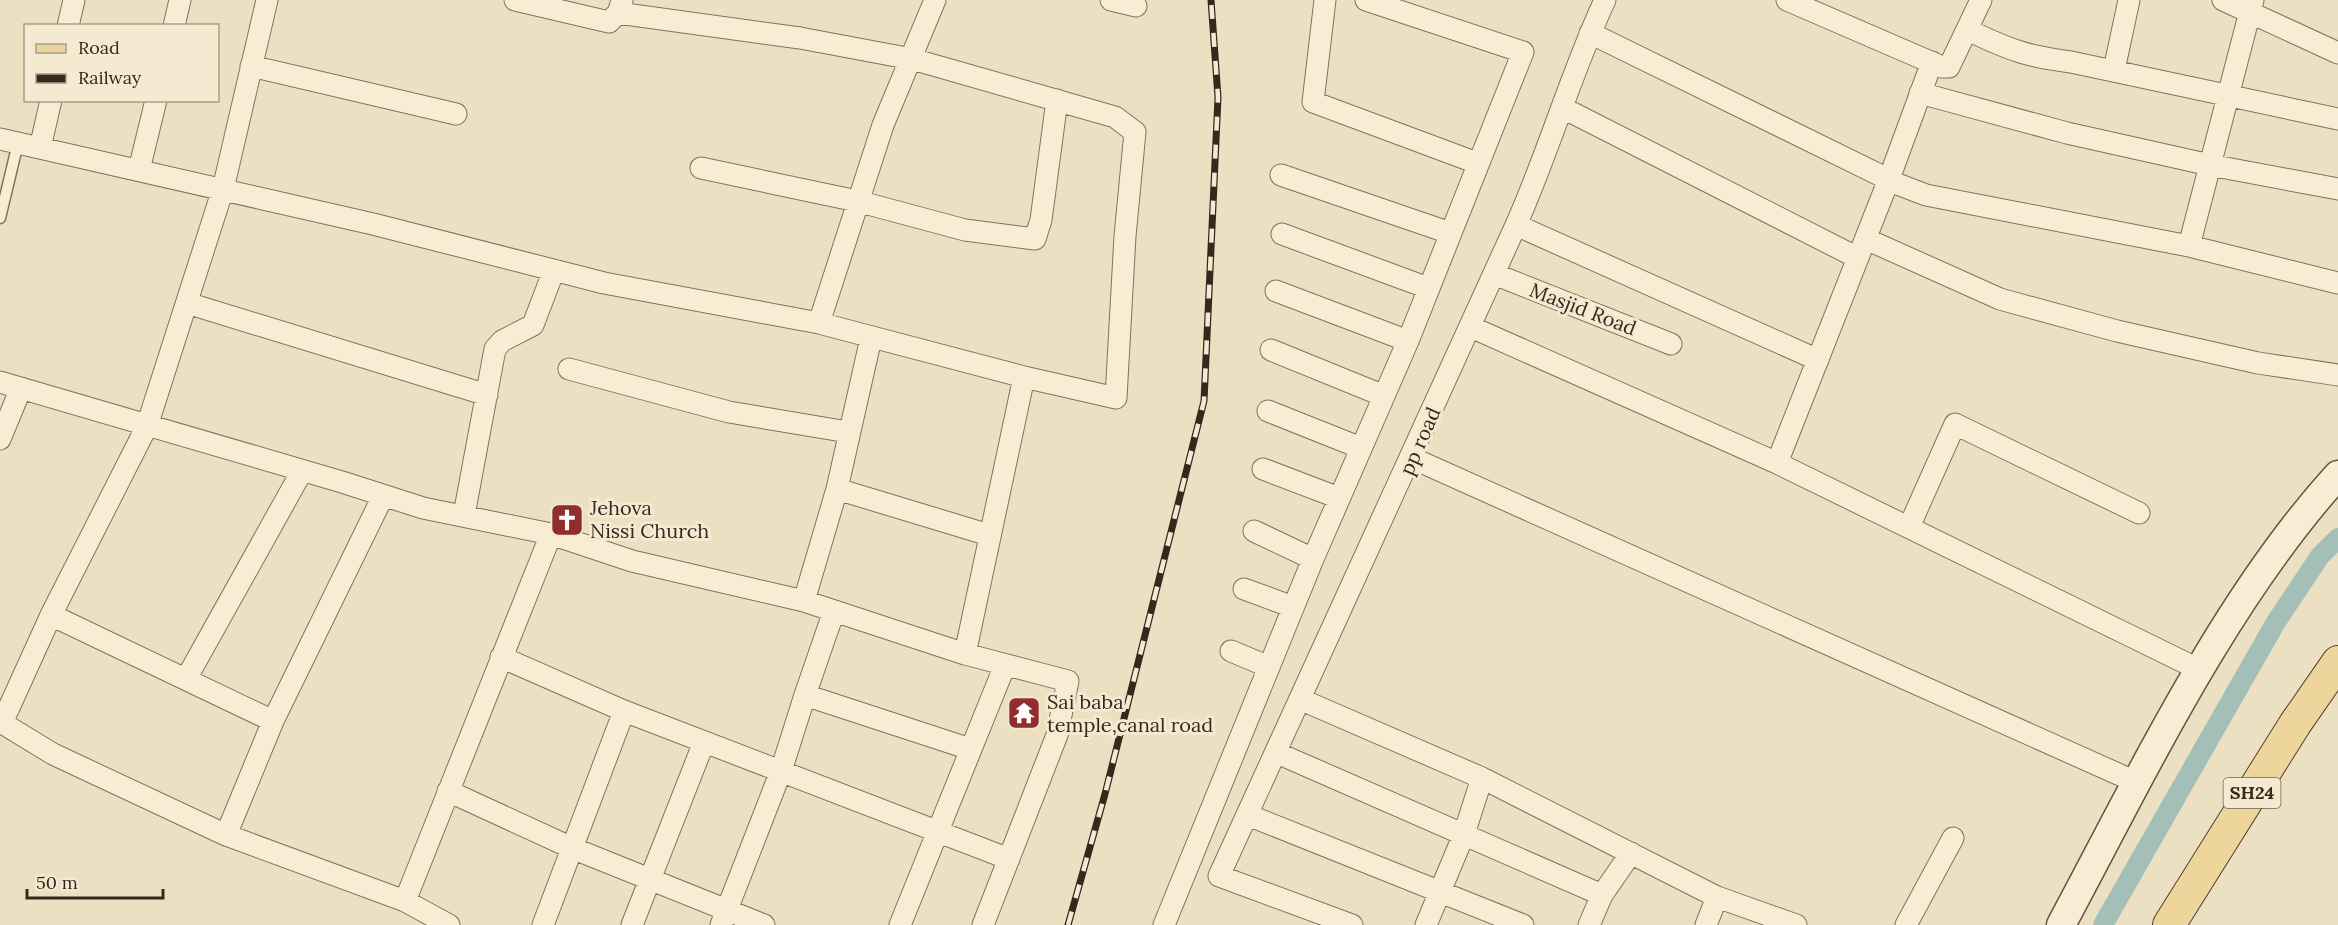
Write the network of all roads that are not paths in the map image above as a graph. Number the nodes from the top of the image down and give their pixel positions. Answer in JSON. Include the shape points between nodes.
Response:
{"nodes":[{"id":1,"x":74,"y":0,"type":"edge"},
{"id":2,"x":180,"y":0,"type":"edge"},
{"id":3,"x":267,"y":0,"type":"edge"},
{"id":4,"x":514,"y":0,"type":"edge"},
{"id":5,"x":935,"y":0,"type":"edge"},
{"id":6,"x":1112,"y":0,"type":"edge"},
{"id":7,"x":1325,"y":0,"type":"edge"},
{"id":8,"x":1366,"y":0,"type":"edge"},
{"id":9,"x":1605,"y":0,"type":"edge"},
{"id":10,"x":1787,"y":0,"type":"edge"},
{"id":11,"x":1981,"y":0,"type":"edge"},
{"id":12,"x":2129,"y":0,"type":"edge"},
{"id":13,"x":2223,"y":0,"type":"edge"},
{"id":14,"x":1136,"y":6,"type":"dead end"},
{"id":15,"x":2251,"y":6,"type":"edge"},
{"id":16,"x":620,"y":7,"type":"edge"},
{"id":17,"x":68,"y":24,"type":"edge"},
{"id":18,"x":174,"y":24,"type":"edge"},
{"id":19,"x":1968,"y":30,"type":"junction"},
{"id":20,"x":1590,"y":33,"type":"junction"},
{"id":21,"x":2338,"y":54,"type":"edge"},
{"id":22,"x":912,"y":58,"type":"junction"},
{"id":23,"x":1932,"y":62,"type":"junction"},
{"id":24,"x":252,"y":66,"type":"junction"},
{"id":25,"x":2114,"y":70,"type":"junction"},
{"id":26,"x":1920,"y":93,"type":"junction"},
{"id":27,"x":2229,"y":94,"type":"junction"},
{"id":28,"x":1057,"y":100,"type":"junction"},
{"id":29,"x":51,"y":102,"type":"edge"},
{"id":30,"x":156,"y":102,"type":"edge"},
{"id":31,"x":1563,"y":108,"type":"junction"},
{"id":32,"x":456,"y":114,"type":"dead end"},
{"id":33,"x":2338,"y":119,"type":"edge"},
{"id":34,"x":9,"y":141,"type":"edge"},
{"id":35,"x":40,"y":148,"type":"junction"},
{"id":36,"x":1477,"y":164,"type":"junction"},
{"id":37,"x":2210,"y":165,"type":"junction"},
{"id":38,"x":701,"y":168,"type":"dead end"},
{"id":39,"x":140,"y":170,"type":"junction"},
{"id":40,"x":1281,"y":175,"type":"dead end"},
{"id":41,"x":1889,"y":179,"type":"junction"},
{"id":42,"x":223,"y":189,"type":"junction"},
{"id":43,"x":2338,"y":189,"type":"edge"},
{"id":44,"x":857,"y":201,"type":"junction"},
{"id":45,"x":0,"y":218,"type":"edge"},
{"id":46,"x":1516,"y":225,"type":"junction"},
{"id":47,"x":1450,"y":233,"type":"junction"},
{"id":48,"x":1282,"y":234,"type":"dead end"},
{"id":49,"x":2189,"y":246,"type":"junction"},
{"id":50,"x":1862,"y":248,"type":"junction"},
{"id":51,"x":554,"y":270,"type":"junction"},
{"id":52,"x":1494,"y":274,"type":"junction"},
{"id":53,"x":2338,"y":283,"type":"edge"},
{"id":54,"x":1428,"y":288,"type":"junction"},
{"id":55,"x":1276,"y":291,"type":"dead end"},
{"id":56,"x":187,"y":303,"type":"junction"},
{"id":57,"x":819,"y":323,"type":"junction"},
{"id":58,"x":1471,"y":327,"type":"junction"},
{"id":59,"x":871,"y":338,"type":"junction"},
{"id":60,"x":1408,"y":341,"type":"junction"},
{"id":61,"x":1671,"y":344,"type":"dead end"},
{"id":62,"x":1272,"y":350,"type":"dead end"},
{"id":63,"x":1818,"y":360,"type":"junction"},
{"id":64,"x":569,"y":369,"type":"dead end"},
{"id":65,"x":2338,"y":375,"type":"edge"},
{"id":66,"x":1024,"y":377,"type":"junction"},
{"id":67,"x":0,"y":382,"type":"edge"},
{"id":68,"x":21,"y":388,"type":"junction"},
{"id":69,"x":487,"y":395,"type":"junction"},
{"id":70,"x":1384,"y":396,"type":"junction"},
{"id":71,"x":1268,"y":411,"type":"dead end"},
{"id":72,"x":147,"y":426,"type":"junction"},
{"id":73,"x":848,"y":432,"type":"junction"},
{"id":74,"x":0,"y":439,"type":"edge"},
{"id":75,"x":1361,"y":448,"type":"junction"},
{"id":76,"x":1412,"y":458,"type":"junction"},
{"id":77,"x":1777,"y":463,"type":"junction"},
{"id":78,"x":1263,"y":469,"type":"dead end"},
{"id":79,"x":302,"y":471,"type":"junction"},
{"id":80,"x":2338,"y":475,"type":"edge"},
{"id":81,"x":837,"y":489,"type":"junction"},
{"id":82,"x":383,"y":495,"type":"junction"},
{"id":83,"x":1339,"y":498,"type":"junction"},
{"id":84,"x":2139,"y":513,"type":"dead end"},
{"id":85,"x":464,"y":515,"type":"junction"},
{"id":86,"x":1909,"y":528,"type":"junction"},
{"id":87,"x":1254,"y":531,"type":"dead end"},
{"id":88,"x":551,"y":534,"type":"junction"},
{"id":89,"x":989,"y":535,"type":"junction"},
{"id":90,"x":1313,"y":559,"type":"junction"},
{"id":91,"x":1244,"y":589,"type":"dead end"},
{"id":92,"x":804,"y":601,"type":"junction"},
{"id":93,"x":1293,"y":607,"type":"junction"},
{"id":94,"x":834,"y":611,"type":"junction"},
{"id":95,"x":51,"y":615,"type":"junction"},
{"id":96,"x":1231,"y":651,"type":"dead end"},
{"id":97,"x":965,"y":654,"type":"junction"},
{"id":98,"x":501,"y":657,"type":"junction"},
{"id":99,"x":2338,"y":662,"type":"edge"},
{"id":100,"x":1005,"y":665,"type":"junction"},
{"id":101,"x":1269,"y":667,"type":"junction"},
{"id":102,"x":2200,"y":670,"type":"junction"},
{"id":103,"x":186,"y":679,"type":"junction"},
{"id":104,"x":805,"y":694,"type":"junction"},
{"id":105,"x":1302,"y":700,"type":"junction"},
{"id":106,"x":624,"y":711,"type":"junction"},
{"id":107,"x":273,"y":721,"type":"junction"},
{"id":108,"x":704,"y":742,"type":"junction"},
{"id":109,"x":970,"y":748,"type":"junction"},
{"id":110,"x":1277,"y":753,"type":"junction"},
{"id":111,"x":781,"y":771,"type":"junction"},
{"id":112,"x":1482,"y":778,"type":"junction"},
{"id":113,"x":2138,"y":783,"type":"junction"},
{"id":114,"x":448,"y":791,"type":"junction"},
{"id":115,"x":1248,"y":815,"type":"junction"},
{"id":116,"x":936,"y":831,"type":"junction"},
{"id":117,"x":1464,"y":834,"type":"junction"},
{"id":118,"x":226,"y":835,"type":"junction"},
{"id":119,"x":1953,"y":838,"type":"dead end"},
{"id":120,"x":572,"y":848,"type":"junction"},
{"id":121,"x":1631,"y":853,"type":"junction"},
{"id":122,"x":1009,"y":859,"type":"junction"},
{"id":123,"x":650,"y":879,"type":"junction"},
{"id":124,"x":1442,"y":893,"type":"junction"},
{"id":125,"x":1602,"y":894,"type":"junction"},
{"id":126,"x":1718,"y":897,"type":"junction"},
{"id":127,"x":405,"y":901,"type":"junction"},
{"id":128,"x":725,"y":918,"type":"edge"},
{"id":129,"x":449,"y":925,"type":"edge"},
{"id":130,"x":543,"y":925,"type":"edge"},
{"id":131,"x":632,"y":925,"type":"edge"},
{"id":132,"x":764,"y":925,"type":"edge"},
{"id":133,"x":900,"y":925,"type":"edge"},
{"id":134,"x":983,"y":925,"type":"edge"},
{"id":135,"x":1164,"y":925,"type":"edge"},
{"id":136,"x":1352,"y":925,"type":"edge"},
{"id":137,"x":1426,"y":925,"type":"edge"},
{"id":138,"x":1523,"y":925,"type":"edge"},
{"id":139,"x":1589,"y":925,"type":"edge"},
{"id":140,"x":1706,"y":925,"type":"edge"},
{"id":141,"x":1796,"y":925,"type":"edge"},
{"id":142,"x":1906,"y":925,"type":"edge"},
{"id":143,"x":2061,"y":925,"type":"edge"},
{"id":144,"x":2169,"y":925,"type":"edge"}],
"edges":[{"from":1,"to":17,"type":"street"},
{"from":2,"to":18,"type":"street"},
{"from":3,"to":24,"type":"street"},
{"from":4,"to":16,"type":"street","via":[[609,22]]},
{"from":5,"to":22,"type":"street"},
{"from":6,"to":14,"type":"street"},
{"from":7,"to":36,"type":"street","via":[[1312,102]]},
{"from":8,"to":36,"type":"street","via":[[1522,52]]},
{"from":9,"to":20,"type":"street","name":"pp road"},
{"from":10,"to":23,"type":"street"},
{"from":11,"to":19,"type":"street"},
{"from":12,"to":25,"type":"street"},
{"from":13,"to":15,"type":"street"},
{"from":15,"to":21,"type":"street"},
{"from":15,"to":27,"type":"street"},
{"from":16,"to":22,"type":"street"},
{"from":19,"to":23,"type":"street","via":[[1949,67]]},
{"from":19,"to":25,"type":"street","via":[[2014,52]]},
{"from":20,"to":31,"type":"street","name":"pp road"},
{"from":20,"to":41,"type":"street"},
{"from":22,"to":28,"type":"street"},
{"from":22,"to":44,"type":"street"},
{"from":23,"to":26,"type":"street"},
{"from":24,"to":32,"type":"street"},
{"from":24,"to":42,"type":"street"},
{"from":25,"to":27,"type":"street"},
{"from":26,"to":37,"type":"street","via":[[2067,133]]},
{"from":26,"to":41,"type":"street"},
{"from":27,"to":33,"type":"street"},
{"from":27,"to":37,"type":"street"},
{"from":28,"to":44,"type":"street","via":[[1035,239],[965,230]]},
{"from":28,"to":66,"type":"street","via":[[1115,117],[1135,132],[1116,398]]},
{"from":29,"to":35,"type":"street"},
{"from":30,"to":39,"type":"street"},
{"from":31,"to":46,"type":"street","name":"pp road"},
{"from":31,"to":50,"type":"street"},
{"from":34,"to":35,"type":"street"},
{"from":34,"to":45,"type":"lane"},
{"from":35,"to":39,"type":"street"},
{"from":36,"to":47,"type":"street"},
{"from":37,"to":43,"type":"street"},
{"from":37,"to":49,"type":"street"},
{"from":38,"to":44,"type":"street"},
{"from":39,"to":42,"type":"street"},
{"from":40,"to":47,"type":"street"},
{"from":41,"to":49,"type":"street","via":[[1926,195]]},
{"from":41,"to":50,"type":"street"},
{"from":42,"to":51,"type":"street"},
{"from":42,"to":56,"type":"street"},
{"from":44,"to":57,"type":"street"},
{"from":46,"to":52,"type":"street","name":"pp road"},
{"from":46,"to":63,"type":"street"},
{"from":47,"to":54,"type":"street"},
{"from":48,"to":54,"type":"street"},
{"from":49,"to":53,"type":"street"},
{"from":50,"to":63,"type":"street"},
{"from":50,"to":65,"type":"street","via":[[2000,299],[2117,331],[2258,363]]},
{"from":51,"to":57,"type":"street"},
{"from":51,"to":69,"type":"street","via":[[532,325],[502,340],[495,349]]},
{"from":52,"to":58,"type":"street","name":"pp road"},
{"from":52,"to":61,"type":"street","name":"Masjid Road"},
{"from":54,"to":60,"type":"street"},
{"from":55,"to":60,"type":"street"},
{"from":56,"to":69,"type":"street"},
{"from":56,"to":72,"type":"street"},
{"from":57,"to":59,"type":"street"},
{"from":58,"to":76,"type":"street","name":"pp road"},
{"from":58,"to":77,"type":"street"},
{"from":59,"to":66,"type":"street"},
{"from":59,"to":73,"type":"street"},
{"from":60,"to":70,"type":"street"},
{"from":62,"to":70,"type":"street"},
{"from":63,"to":77,"type":"street"},
{"from":64,"to":73,"type":"street","via":[[729,412]]},
{"from":66,"to":89,"type":"street"},
{"from":67,"to":68,"type":"street"},
{"from":68,"to":72,"type":"street"},
{"from":68,"to":74,"type":"street"},
{"from":69,"to":85,"type":"street"},
{"from":70,"to":75,"type":"street"},
{"from":71,"to":75,"type":"street"},
{"from":72,"to":79,"type":"street"},
{"from":72,"to":95,"type":"street"},
{"from":73,"to":81,"type":"street"},
{"from":75,"to":83,"type":"street"},
{"from":76,"to":105,"type":"street","name":"pp road"},
{"from":76,"to":113,"type":"street"},
{"from":77,"to":86,"type":"street"},
{"from":78,"to":83,"type":"street"},
{"from":79,"to":82,"type":"street"},
{"from":79,"to":103,"type":"street"},
{"from":80,"to":102,"type":"main road","via":[[2277,549]]},
{"from":81,"to":89,"type":"street"},
{"from":81,"to":92,"type":"street"},
{"from":82,"to":85,"type":"street","via":[[423,508]]},
{"from":82,"to":107,"type":"street"},
{"from":83,"to":90,"type":"street"},
{"from":84,"to":86,"type":"street","via":[[1955,424]]},
{"from":85,"to":88,"type":"street"},
{"from":86,"to":102,"type":"street"},
{"from":87,"to":90,"type":"street"},
{"from":88,"to":92,"type":"street","via":[[632,561]]},
{"from":88,"to":98,"type":"street"},
{"from":89,"to":97,"type":"street"},
{"from":90,"to":93,"type":"street"},
{"from":91,"to":93,"type":"street"},
{"from":92,"to":94,"type":"street"},
{"from":93,"to":101,"type":"street"},
{"from":94,"to":97,"type":"street"},
{"from":94,"to":104,"type":"street"},
{"from":95,"to":103,"type":"street"},
{"from":95,"to":118,"type":"street","via":[[2,723],[53,754]]},
{"from":96,"to":101,"type":"street"},
{"from":97,"to":100,"type":"street"},
{"from":98,"to":106,"type":"street"},
{"from":98,"to":114,"type":"street"},
{"from":99,"to":144,"type":"main road","number":"SH24"},
{"from":100,"to":109,"type":"street"},
{"from":100,"to":122,"type":"street","via":[[1068,681],[1057,735]]},
{"from":101,"to":135,"type":"street"},
{"from":102,"to":113,"type":"main road"},
{"from":103,"to":107,"type":"street"},
{"from":104,"to":109,"type":"street"},
{"from":104,"to":111,"type":"street"},
{"from":105,"to":110,"type":"street","name":"pp road"},
{"from":105,"to":112,"type":"street"},
{"from":106,"to":108,"type":"street"},
{"from":106,"to":120,"type":"street"},
{"from":107,"to":118,"type":"street"},
{"from":108,"to":111,"type":"street"},
{"from":108,"to":123,"type":"street"},
{"from":109,"to":116,"type":"street"},
{"from":110,"to":115,"type":"street","name":"pp road"},
{"from":110,"to":117,"type":"street"},
{"from":111,"to":116,"type":"street"},
{"from":111,"to":128,"type":"street"},
{"from":112,"to":117,"type":"street"},
{"from":112,"to":121,"type":"street"},
{"from":113,"to":143,"type":"main road"},
{"from":114,"to":120,"type":"street"},
{"from":114,"to":127,"type":"street"},
{"from":115,"to":124,"type":"street"},
{"from":115,"to":136,"type":"street","name":"pp road","via":[[1219,876]]},
{"from":116,"to":122,"type":"street"},
{"from":116,"to":133,"type":"street"},
{"from":117,"to":124,"type":"street"},
{"from":117,"to":125,"type":"street"},
{"from":118,"to":127,"type":"street"},
{"from":119,"to":142,"type":"street"},
{"from":120,"to":123,"type":"street"},
{"from":120,"to":130,"type":"street"},
{"from":121,"to":125,"type":"street"},
{"from":121,"to":126,"type":"street"},
{"from":122,"to":134,"type":"street"},
{"from":123,"to":128,"type":"street"},
{"from":123,"to":131,"type":"street"},
{"from":124,"to":137,"type":"street"},
{"from":124,"to":138,"type":"street"},
{"from":125,"to":139,"type":"street"},
{"from":126,"to":140,"type":"street"},
{"from":126,"to":141,"type":"street"},
{"from":127,"to":129,"type":"street"},
{"from":128,"to":132,"type":"street"}]}
